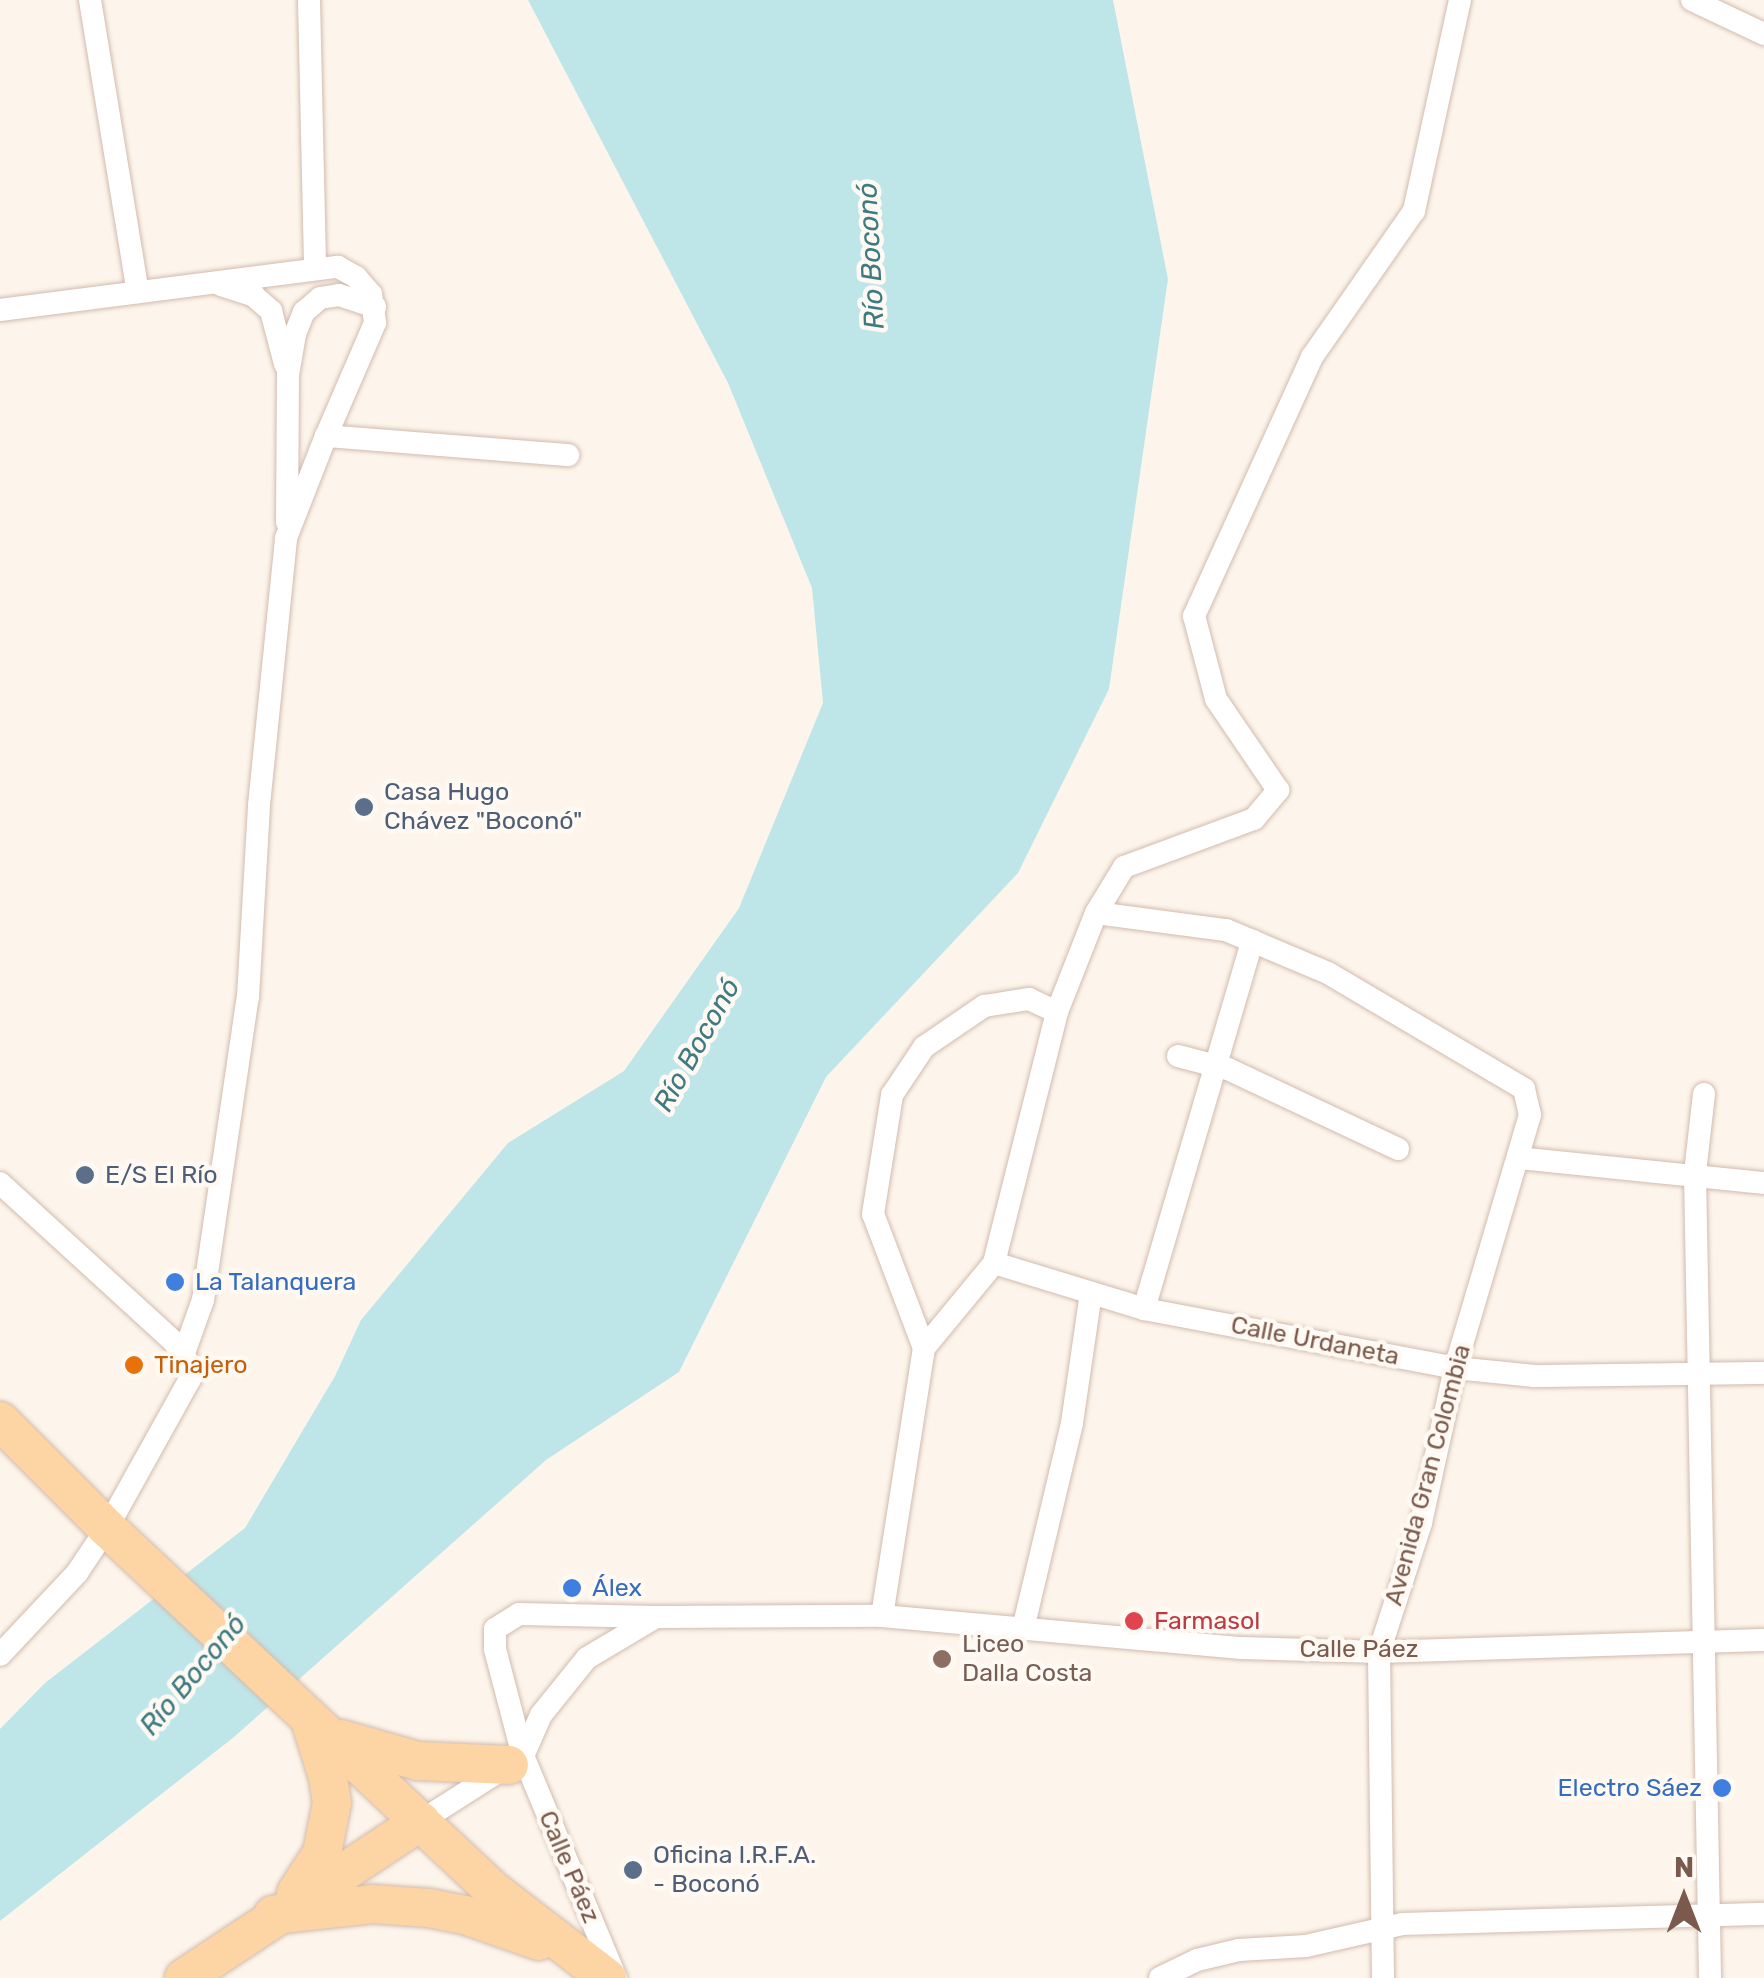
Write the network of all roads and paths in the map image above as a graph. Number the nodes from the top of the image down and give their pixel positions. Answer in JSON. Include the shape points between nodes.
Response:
{"nodes":[{"id":1,"x":90,"y":0,"type":"edge"},
{"id":2,"x":309,"y":0,"type":"edge"},
{"id":3,"x":1460,"y":0,"type":"edge"},
{"id":4,"x":1692,"y":0,"type":"edge"},
{"id":5,"x":1764,"y":34,"type":"edge"},
{"id":6,"x":315,"y":266,"type":"junction"},
{"id":7,"x":203,"y":282,"type":"junction"},
{"id":8,"x":138,"y":292,"type":"junction"},
{"id":9,"x":375,"y":307,"type":"junction"},
{"id":10,"x":0,"y":310,"type":"edge"},
{"id":11,"x":288,"y":375,"type":"junction"},
{"id":12,"x":326,"y":436,"type":"junction"},
{"id":13,"x":568,"y":456,"type":"dead end"},
{"id":14,"x":286,"y":538,"type":"junction"},
{"id":15,"x":1096,"y":913,"type":"junction"},
{"id":16,"x":1252,"y":941,"type":"junction"},
{"id":17,"x":1058,"y":1012,"type":"junction"},
{"id":18,"x":1178,"y":1056,"type":"dead end"},
{"id":19,"x":1216,"y":1064,"type":"junction"},
{"id":20,"x":1704,"y":1094,"type":"dead end"},
{"id":21,"x":1398,"y":1148,"type":"dead end"},
{"id":22,"x":1518,"y":1158,"type":"junction"},
{"id":23,"x":1695,"y":1172,"type":"junction"},
{"id":24,"x":0,"y":1182,"type":"edge"},
{"id":25,"x":1764,"y":1182,"type":"edge"},
{"id":26,"x":994,"y":1263,"type":"junction"},
{"id":27,"x":1092,"y":1293,"type":"junction"},
{"id":28,"x":1144,"y":1310,"type":"junction"},
{"id":29,"x":924,"y":1348,"type":"junction"},
{"id":30,"x":184,"y":1353,"type":"junction"},
{"id":31,"x":1456,"y":1368,"type":"junction"},
{"id":32,"x":1764,"y":1373,"type":"edge"},
{"id":33,"x":1699,"y":1374,"type":"junction"},
{"id":34,"x":0,"y":1420,"type":"edge"},
{"id":35,"x":107,"y":1528,"type":"junction"},
{"id":36,"x":882,"y":1616,"type":"junction"},
{"id":37,"x":656,"y":1617,"type":"junction"},
{"id":38,"x":1024,"y":1628,"type":"junction"},
{"id":39,"x":1704,"y":1640,"type":"junction"},
{"id":40,"x":1764,"y":1640,"type":"edge"},
{"id":41,"x":1379,"y":1652,"type":"junction"},
{"id":42,"x":0,"y":1655,"type":"edge"},
{"id":43,"x":309,"y":1716,"type":"junction"},
{"id":44,"x":516,"y":1761,"type":"junction"},
{"id":45,"x":420,"y":1821,"type":"junction"},
{"id":46,"x":1764,"y":1914,"type":"edge"},
{"id":47,"x":273,"y":1915,"type":"junction"},
{"id":48,"x":1706,"y":1916,"type":"junction"},
{"id":49,"x":1379,"y":1928,"type":"junction"},
{"id":50,"x":570,"y":1954,"type":"junction"},
{"id":51,"x":184,"y":1978,"type":"edge"},
{"id":52,"x":607,"y":1978,"type":"edge"},
{"id":53,"x":616,"y":1978,"type":"edge"},
{"id":54,"x":1160,"y":1978,"type":"edge"},
{"id":55,"x":1383,"y":1978,"type":"edge"},
{"id":56,"x":1710,"y":1978,"type":"edge"}],
"edges":[{"from":1,"to":8,"type":"street"},
{"from":2,"to":6,"type":"street"},
{"from":3,"to":15,"type":"street","via":[[1414,212],[1312,357],[1194,616],[1216,699],[1278,790],[1254,819],[1124,866]]},
{"from":4,"to":5,"type":"street"},
{"from":6,"to":7,"type":"street"},
{"from":6,"to":9,"type":"street","via":[[356,277]]},
{"from":7,"to":8,"type":"street"},
{"from":7,"to":11,"type":"street","via":[[238,288],[271,311]]},
{"from":8,"to":10,"type":"street"},
{"from":9,"to":11,"type":"street","via":[[339,294],[320,298],[304,312]]},
{"from":9,"to":12,"type":"street","via":[[369,345]]},
{"from":11,"to":14,"type":"street"},
{"from":12,"to":13,"type":"street"},
{"from":12,"to":14,"type":"street"},
{"from":14,"to":30,"type":"street","via":[[248,997],[203,1300]]},
{"from":15,"to":16,"type":"street","name":"Avenida Gran Colombia","via":[[1226,930]]},
{"from":15,"to":17,"type":"street"},
{"from":16,"to":19,"type":"street"},
{"from":16,"to":22,"type":"street","name":"Avenida Gran Colombia","via":[[1328,973],[1524,1089],[1530,1115]]},
{"from":17,"to":26,"type":"street"},
{"from":17,"to":29,"type":"street","via":[[1029,999],[984,1006],[924,1047],[892,1095],[873,1214]]},
{"from":18,"to":19,"type":"street"},
{"from":19,"to":21,"type":"street"},
{"from":19,"to":28,"type":"street"},
{"from":20,"to":23,"type":"street"},
{"from":22,"to":23,"type":"street"},
{"from":22,"to":31,"type":"street","name":"Avenida Gran Colombia"},
{"from":23,"to":25,"type":"street"},
{"from":23,"to":33,"type":"street"},
{"from":24,"to":30,"type":"street"},
{"from":26,"to":27,"type":"street","name":"Calle Urdaneta"},
{"from":26,"to":29,"type":"street"},
{"from":27,"to":28,"type":"street","name":"Calle Urdaneta"},
{"from":27,"to":38,"type":"street","via":[[1072,1423]]},
{"from":28,"to":31,"type":"street","name":"Calle Urdaneta"},
{"from":29,"to":36,"type":"street"},
{"from":30,"to":35,"type":"street","via":[[190,1380]]},
{"from":31,"to":33,"type":"street","name":"Calle Urdaneta","via":[[1535,1376]]},
{"from":31,"to":41,"type":"street","name":"Avenida Gran Colombia","via":[[1420,1523]]},
{"from":32,"to":33,"type":"street","name":"Calle Urdaneta"},
{"from":33,"to":39,"type":"street"},
{"from":34,"to":35,"type":"main road"},
{"from":35,"to":42,"type":"street","via":[[77,1573]]},
{"from":35,"to":43,"type":"main road"},
{"from":36,"to":37,"type":"street","name":"Calle Páez"},
{"from":36,"to":38,"type":"street","name":"Calle Páez"},
{"from":37,"to":44,"type":"street","via":[[587,1658],[541,1714]]},
{"from":37,"to":44,"type":"street","name":"Calle Páez","via":[[519,1614],[495,1629]]},
{"from":38,"to":41,"type":"street","name":"Calle Páez","via":[[1242,1648]]},
{"from":39,"to":40,"type":"street","name":"Calle Páez"},
{"from":39,"to":41,"type":"street","name":"Calle Páez"},
{"from":39,"to":48,"type":"street"},
{"from":41,"to":49,"type":"street","name":"Avenida Gran Colombia"},
{"from":43,"to":44,"type":"main road","via":[[358,1746],[418,1760]]},
{"from":43,"to":45,"type":"main road"},
{"from":43,"to":47,"type":"main road","via":[[328,1777],[329,1828],[310,1876]]},
{"from":44,"to":45,"type":"street"},
{"from":44,"to":53,"type":"street","name":"Calle Páez"},
{"from":45,"to":47,"type":"main road"},
{"from":45,"to":50,"type":"main road"},
{"from":46,"to":48,"type":"street"},
{"from":47,"to":50,"type":"main road","via":[[344,1906],[430,1908],[514,1930]]},
{"from":47,"to":51,"type":"main road"},
{"from":48,"to":49,"type":"street"},
{"from":48,"to":56,"type":"street"},
{"from":49,"to":54,"type":"street","via":[[1306,1946],[1196,1960]]},
{"from":49,"to":55,"type":"street","name":"Avenida Gran Colombia"},
{"from":50,"to":52,"type":"main road"}]}
